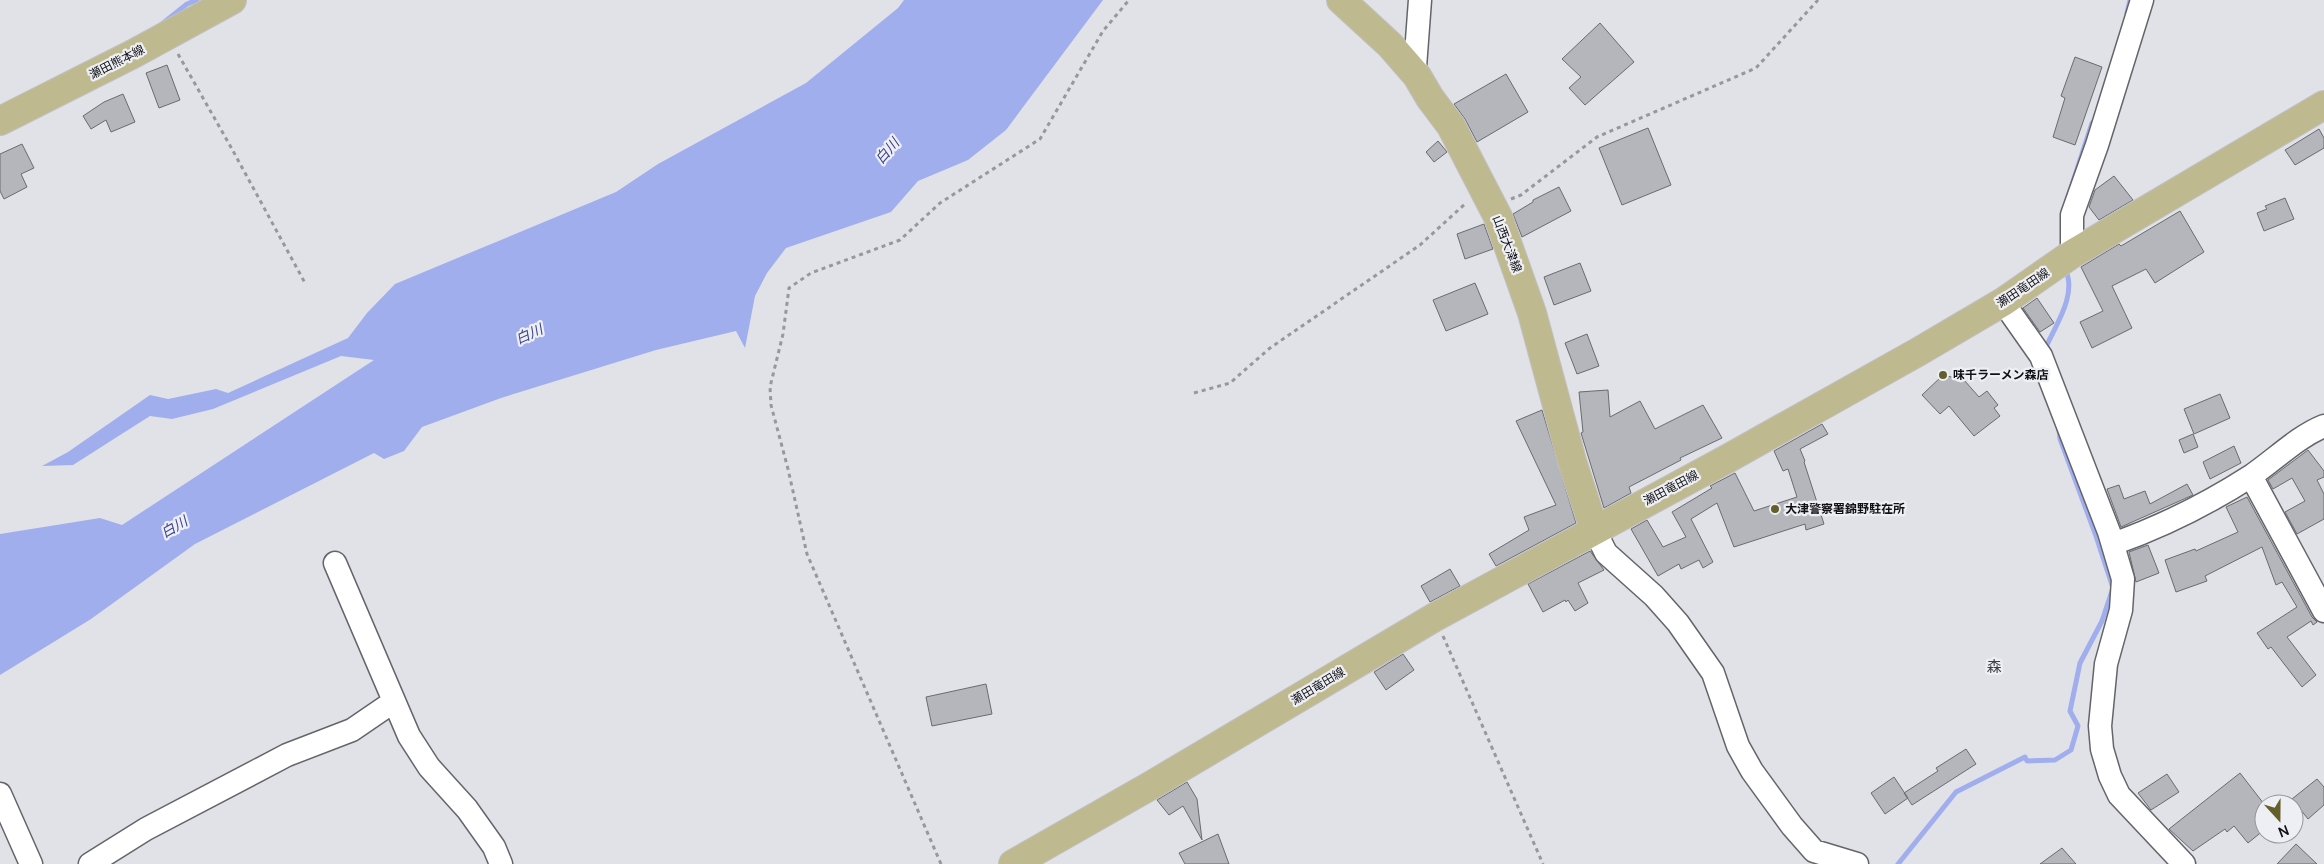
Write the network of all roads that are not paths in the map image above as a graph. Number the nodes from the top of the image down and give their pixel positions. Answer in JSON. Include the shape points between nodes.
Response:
{"nodes":[{"id":1,"x":232,"y":0,"type":"edge"},
{"id":2,"x":1341,"y":0,"type":"edge"},
{"id":3,"x":1420,"y":0,"type":"edge"},
{"id":4,"x":2142,"y":0,"type":"edge"},
{"id":5,"x":1417,"y":76,"type":"junction"},
{"id":6,"x":2324,"y":105,"type":"edge"},
{"id":7,"x":0,"y":120,"type":"edge"},
{"id":8,"x":2072,"y":254,"type":"junction"},
{"id":9,"x":2003,"y":302,"type":"junction"},
{"id":10,"x":2324,"y":426,"type":"edge"},
{"id":11,"x":2251,"y":476,"type":"junction"},
{"id":12,"x":1594,"y":529,"type":"junction"},
{"id":13,"x":2113,"y":544,"type":"junction"},
{"id":14,"x":335,"y":563,"type":"dead end"},
{"id":15,"x":2324,"y":611,"type":"edge"},
{"id":16,"x":393,"y":702,"type":"junction"},
{"id":17,"x":0,"y":794,"type":"edge"},
{"id":18,"x":31,"y":864,"type":"edge"},
{"id":19,"x":90,"y":864,"type":"edge"},
{"id":20,"x":501,"y":864,"type":"edge"},
{"id":21,"x":1013,"y":864,"type":"edge"},
{"id":22,"x":1857,"y":864,"type":"edge"},
{"id":23,"x":2184,"y":864,"type":"edge"}],
"edges":[{"from":1,"to":7,"type":"main road","name":"瀬田熊本線"},
{"from":2,"to":5,"type":"main road","name":"山西大津線","via":[[1390,45]]},
{"from":3,"to":5,"type":"street"},
{"from":4,"to":8,"type":"street","via":[[2072,215]]},
{"from":5,"to":12,"type":"main road","name":"山西大津線","via":[[1451,126],[1509,242]]},
{"from":6,"to":8,"type":"main road","name":"瀬田竜田線"},
{"from":8,"to":9,"type":"main road","name":"瀬田竜田線"},
{"from":9,"to":12,"type":"main road","name":"瀬田竜田線","via":[[1823,406]]},
{"from":9,"to":13,"type":"street","via":[[2041,356]]},
{"from":10,"to":11,"type":"street","via":[[2311,431]]},
{"from":11,"to":13,"type":"street","via":[[2145,533]]},
{"from":11,"to":15,"type":"street"},
{"from":12,"to":21,"type":"main road","name":"瀬田竜田線","via":[[1435,617]]},
{"from":12,"to":22,"type":"street","via":[[1606,553],[1654,596],[1678,623],[1712,673],[1738,746],[1792,826],[1814,852]]},
{"from":13,"to":23,"type":"street","via":[[2123,579],[2121,610],[2106,664],[2100,726],[2102,749],[2119,795]]},
{"from":14,"to":16,"type":"street"},
{"from":16,"to":19,"type":"street","via":[[352,730],[287,756],[146,829]]},
{"from":16,"to":20,"type":"street","via":[[429,767],[467,809],[494,847]]},
{"from":17,"to":18,"type":"street"}]}
